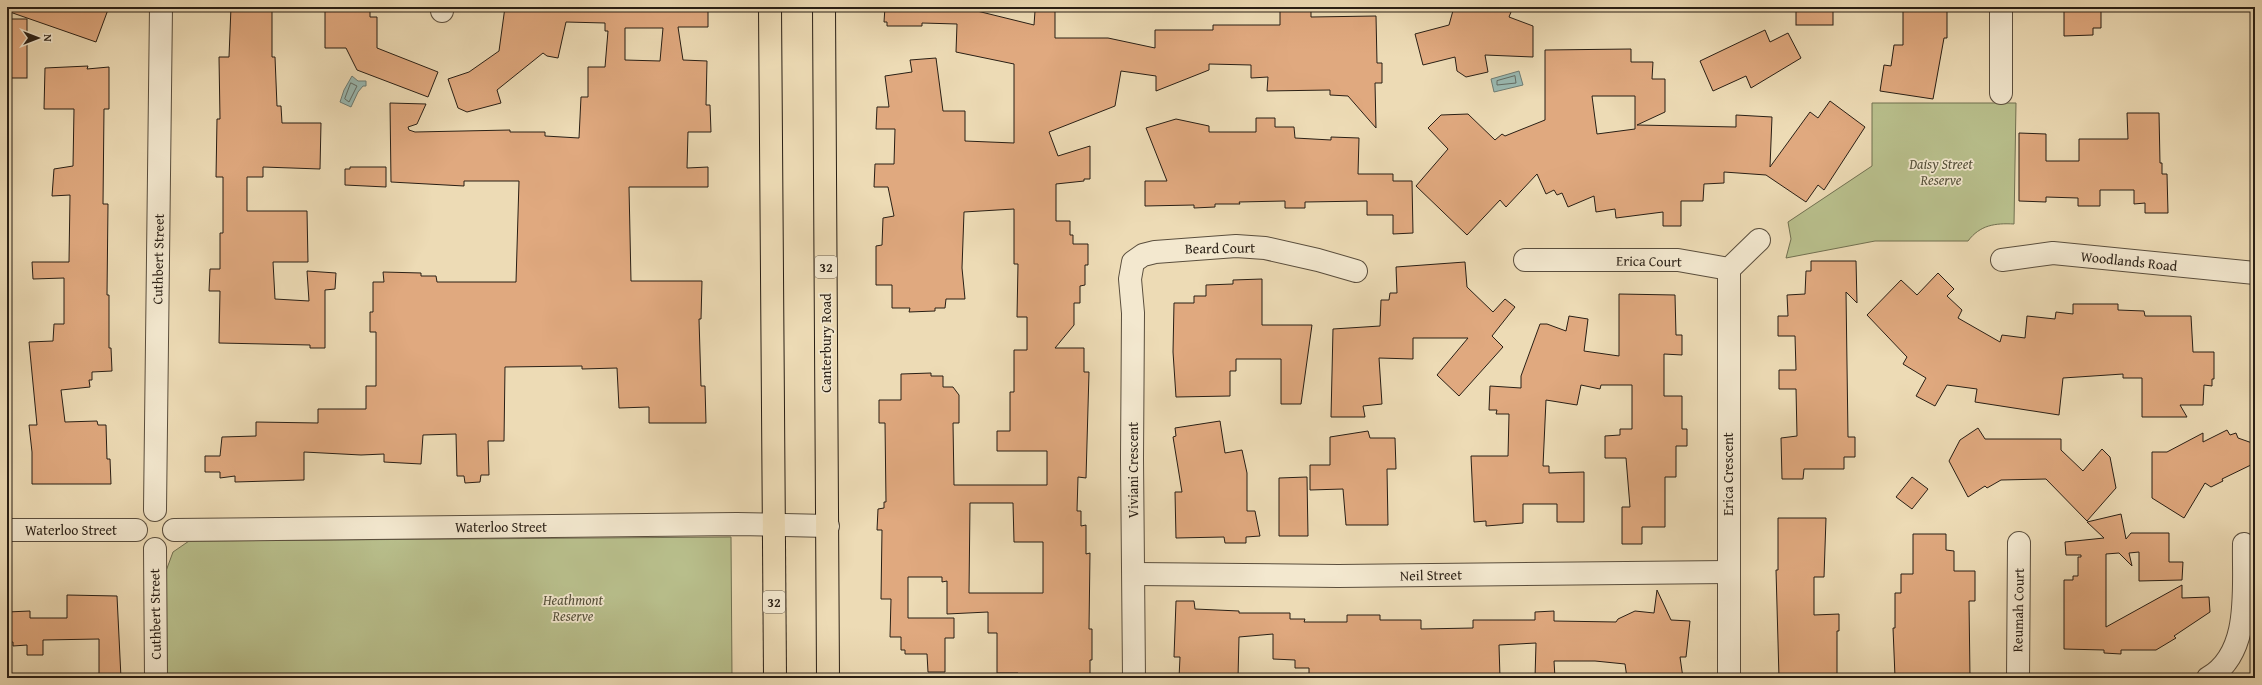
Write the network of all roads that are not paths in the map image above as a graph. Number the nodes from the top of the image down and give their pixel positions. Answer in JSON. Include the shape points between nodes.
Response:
{"nodes":[{"id":1,"x":161,"y":7,"type":"edge"},
{"id":2,"x":770,"y":7,"type":"edge"},
{"id":3,"x":824,"y":7,"type":"edge"},
{"id":4,"x":2001,"y":7,"type":"edge"},
{"id":5,"x":2001,"y":93,"type":"dead end"},
{"id":6,"x":1760,"y":240,"type":"dead end"},
{"id":7,"x":1525,"y":260,"type":"dead end"},
{"id":8,"x":2002,"y":260,"type":"dead end"},
{"id":9,"x":1133,"y":262,"type":"joint"},
{"id":10,"x":1729,"y":270,"type":"junction"},
{"id":11,"x":1356,"y":271,"type":"dead end"},
{"id":12,"x":2255,"y":273,"type":"edge"},
{"id":13,"x":155,"y":510,"type":"junction"},
{"id":14,"x":774,"y":526,"type":"junction"},
{"id":15,"x":828,"y":526,"type":"junction"},
{"id":16,"x":7,"y":530,"type":"edge"},
{"id":17,"x":136,"y":530,"type":"junction"},
{"id":18,"x":174,"y":530,"type":"junction"},
{"id":19,"x":2019,"y":543,"type":"dead end"},
{"id":20,"x":2244,"y":544,"type":"dead end"},
{"id":21,"x":155,"y":549,"type":"junction"},
{"id":22,"x":1728,"y":572,"type":"junction"},
{"id":23,"x":1134,"y":574,"type":"junction"},
{"id":24,"x":156,"y":678,"type":"edge"},
{"id":25,"x":775,"y":678,"type":"edge"},
{"id":26,"x":828,"y":678,"type":"edge"},
{"id":27,"x":1134,"y":678,"type":"edge"},
{"id":28,"x":1729,"y":678,"type":"edge"},
{"id":29,"x":2018,"y":678,"type":"edge"},
{"id":30,"x":2208,"y":678,"type":"edge"}],
"edges":[{"from":1,"to":13,"type":"street","name":"Cuthbert Street"},
{"from":2,"to":14,"type":"main road","number":"32"},
{"from":3,"to":15,"type":"main road","name":"Canterbury Road","number":"32"},
{"from":4,"to":5,"type":"street"},
{"from":6,"to":10,"type":"street"},
{"from":7,"to":10,"type":"street","name":"Erica Court","via":[[1678,260]]},
{"from":8,"to":12,"type":"street","name":"Woodlands Road","via":[[2053,253]]},
{"from":9,"to":11,"type":"street","name":"Beard Court","via":[[1143,255],[1155,252],[1236,246],[1290,253]]},
{"from":9,"to":23,"type":"street","name":"Viviani Crescent","via":[[1130,279],[1134,313]]},
{"from":10,"to":22,"type":"street","name":"Erica Crescent"},
{"from":13,"to":17,"type":"street","via":[[141,516]]},
{"from":13,"to":18,"type":"street","via":[[169,516]]},
{"from":14,"to":15,"type":"street","name":"Waterloo Street"},
{"from":14,"to":18,"type":"street","name":"Waterloo Street","via":[[737,524]]},
{"from":14,"to":25,"type":"main road","number":"32"},
{"from":15,"to":26,"type":"main road","name":"Canterbury Road","number":"32"},
{"from":16,"to":17,"type":"street","name":"Waterloo Street"},
{"from":17,"to":21,"type":"street","via":[[141,543]]},
{"from":18,"to":21,"type":"street","via":[[168,544]]},
{"from":19,"to":29,"type":"street","name":"Reumah Court"},
{"from":20,"to":30,"type":"street","via":[[2243,623],[2233,649],[2218,672]]},
{"from":21,"to":24,"type":"street","name":"Cuthbert Street"},
{"from":22,"to":23,"type":"street","name":"Neil Street","via":[[1338,576]]},
{"from":22,"to":28,"type":"street","name":"Erica Crescent"},
{"from":23,"to":27,"type":"street","name":"Viviani Crescent"}]}
